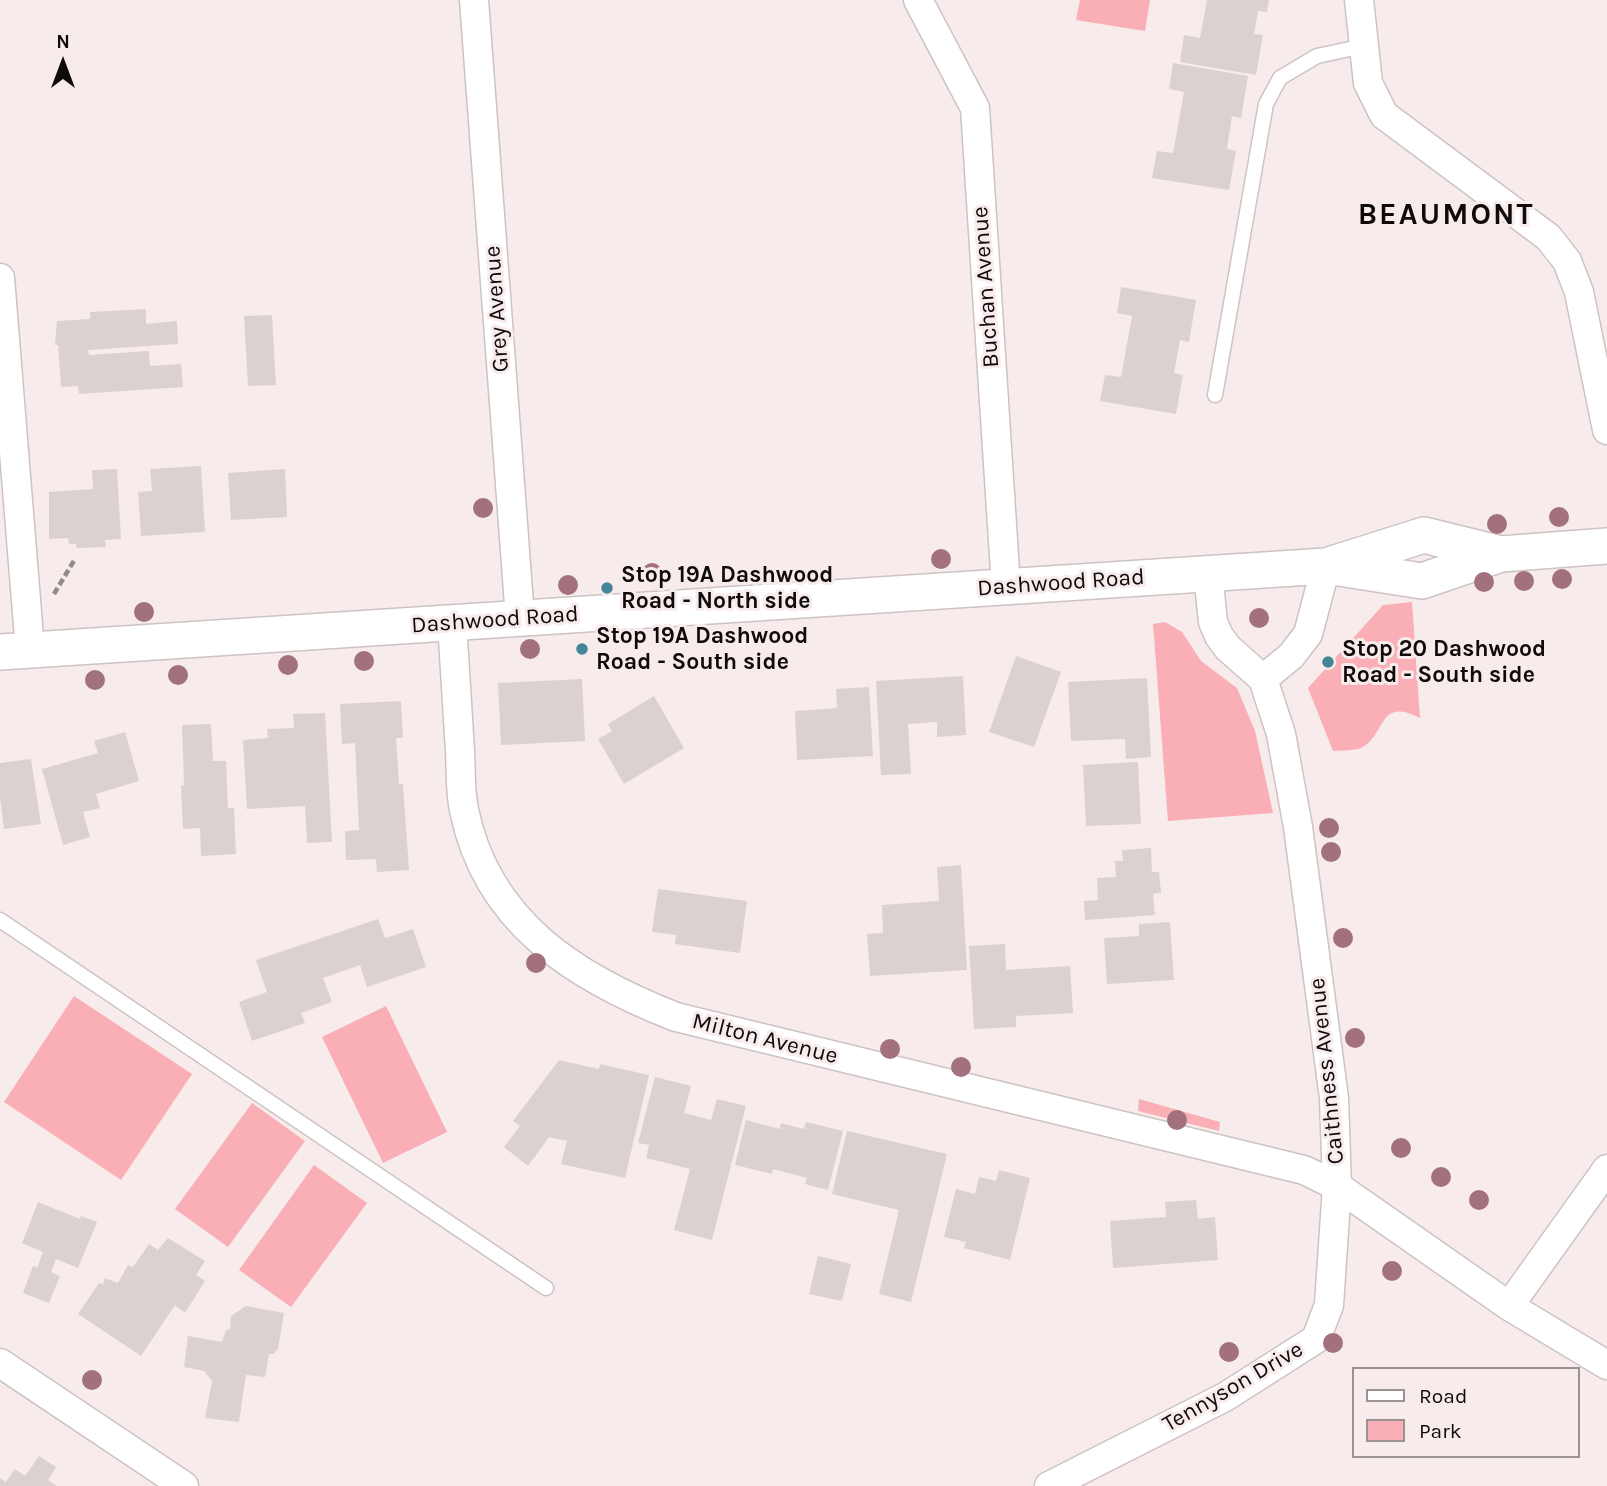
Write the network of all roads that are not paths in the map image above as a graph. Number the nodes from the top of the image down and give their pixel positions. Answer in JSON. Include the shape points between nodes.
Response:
{"nodes":[{"id":1,"x":474,"y":0,"type":"edge"},
{"id":2,"x":918,"y":0,"type":"edge"},
{"id":3,"x":1359,"y":0,"type":"edge"},
{"id":4,"x":1364,"y":46,"type":"junction"},
{"id":5,"x":0,"y":278,"type":"edge"},
{"id":6,"x":1215,"y":395,"type":"dead end"},
{"id":7,"x":1607,"y":430,"type":"edge"},
{"id":8,"x":1607,"y":546,"type":"edge"},
{"id":9,"x":1326,"y":566,"type":"junction"},
{"id":10,"x":1208,"y":574,"type":"junction"},
{"id":11,"x":1006,"y":587,"type":"junction"},
{"id":12,"x":520,"y":618,"type":"junction"},
{"id":13,"x":452,"y":622,"type":"junction"},
{"id":14,"x":15,"y":651,"type":"edge"},
{"id":15,"x":1263,"y":679,"type":"junction"},
{"id":16,"x":0,"y":920,"type":"edge"},
{"id":17,"x":1607,"y":1169,"type":"edge"},
{"id":18,"x":1337,"y":1186,"type":"junction"},
{"id":19,"x":546,"y":1288,"type":"dead end"},
{"id":20,"x":1509,"y":1306,"type":"junction"},
{"id":21,"x":0,"y":1363,"type":"edge"},
{"id":22,"x":1607,"y":1365,"type":"edge"},
{"id":23,"x":184,"y":1486,"type":"edge"},
{"id":24,"x":1049,"y":1486,"type":"edge"}],
"edges":[{"from":1,"to":12,"type":"street","name":"Grey Avenue"},
{"from":2,"to":11,"type":"street","name":"Buchan Avenue","via":[[975,108]]},
{"from":3,"to":4,"type":"street"},
{"from":4,"to":6,"type":"lane","via":[[1317,56],[1280,78],[1266,104]]},
{"from":4,"to":7,"type":"street","via":[[1368,83],[1384,115],[1548,237],[1567,261],[1579,292]]},
{"from":5,"to":14,"type":"street"},
{"from":8,"to":9,"type":"street","name":"Dashwood Road","via":[[1500,554],[1422,581]]},
{"from":9,"to":10,"type":"street","name":"Dashwood Road"},
{"from":9,"to":15,"type":"street","via":[[1308,634],[1291,656]]},
{"from":10,"to":11,"type":"street","name":"Dashwood Road"},
{"from":10,"to":15,"type":"street","via":[[1219,636]]},
{"from":11,"to":12,"type":"street","name":"Dashwood Road"},
{"from":12,"to":13,"type":"street","name":"Dashwood Road"},
{"from":13,"to":14,"type":"street","name":"Dashwood Road"},
{"from":13,"to":18,"type":"street","name":"Milton Avenue","via":[[463,809],[477,852],[500,899],[514,915],[583,973],[627,998],[676,1017],[1293,1167]]},
{"from":15,"to":18,"type":"street","name":"Caithness Avenue","via":[[1281,734],[1298,827],[1334,1098]]},
{"from":16,"to":19,"type":"lane"},
{"from":17,"to":20,"type":"street"},
{"from":18,"to":20,"type":"street","name":"Caithness Avenue"},
{"from":18,"to":24,"type":"street","name":"Tennyson Drive","via":[[1329,1306],[1316,1339],[1225,1397]]},
{"from":20,"to":22,"type":"street","name":"Caithness Avenue"},
{"from":21,"to":23,"type":"street"}]}
